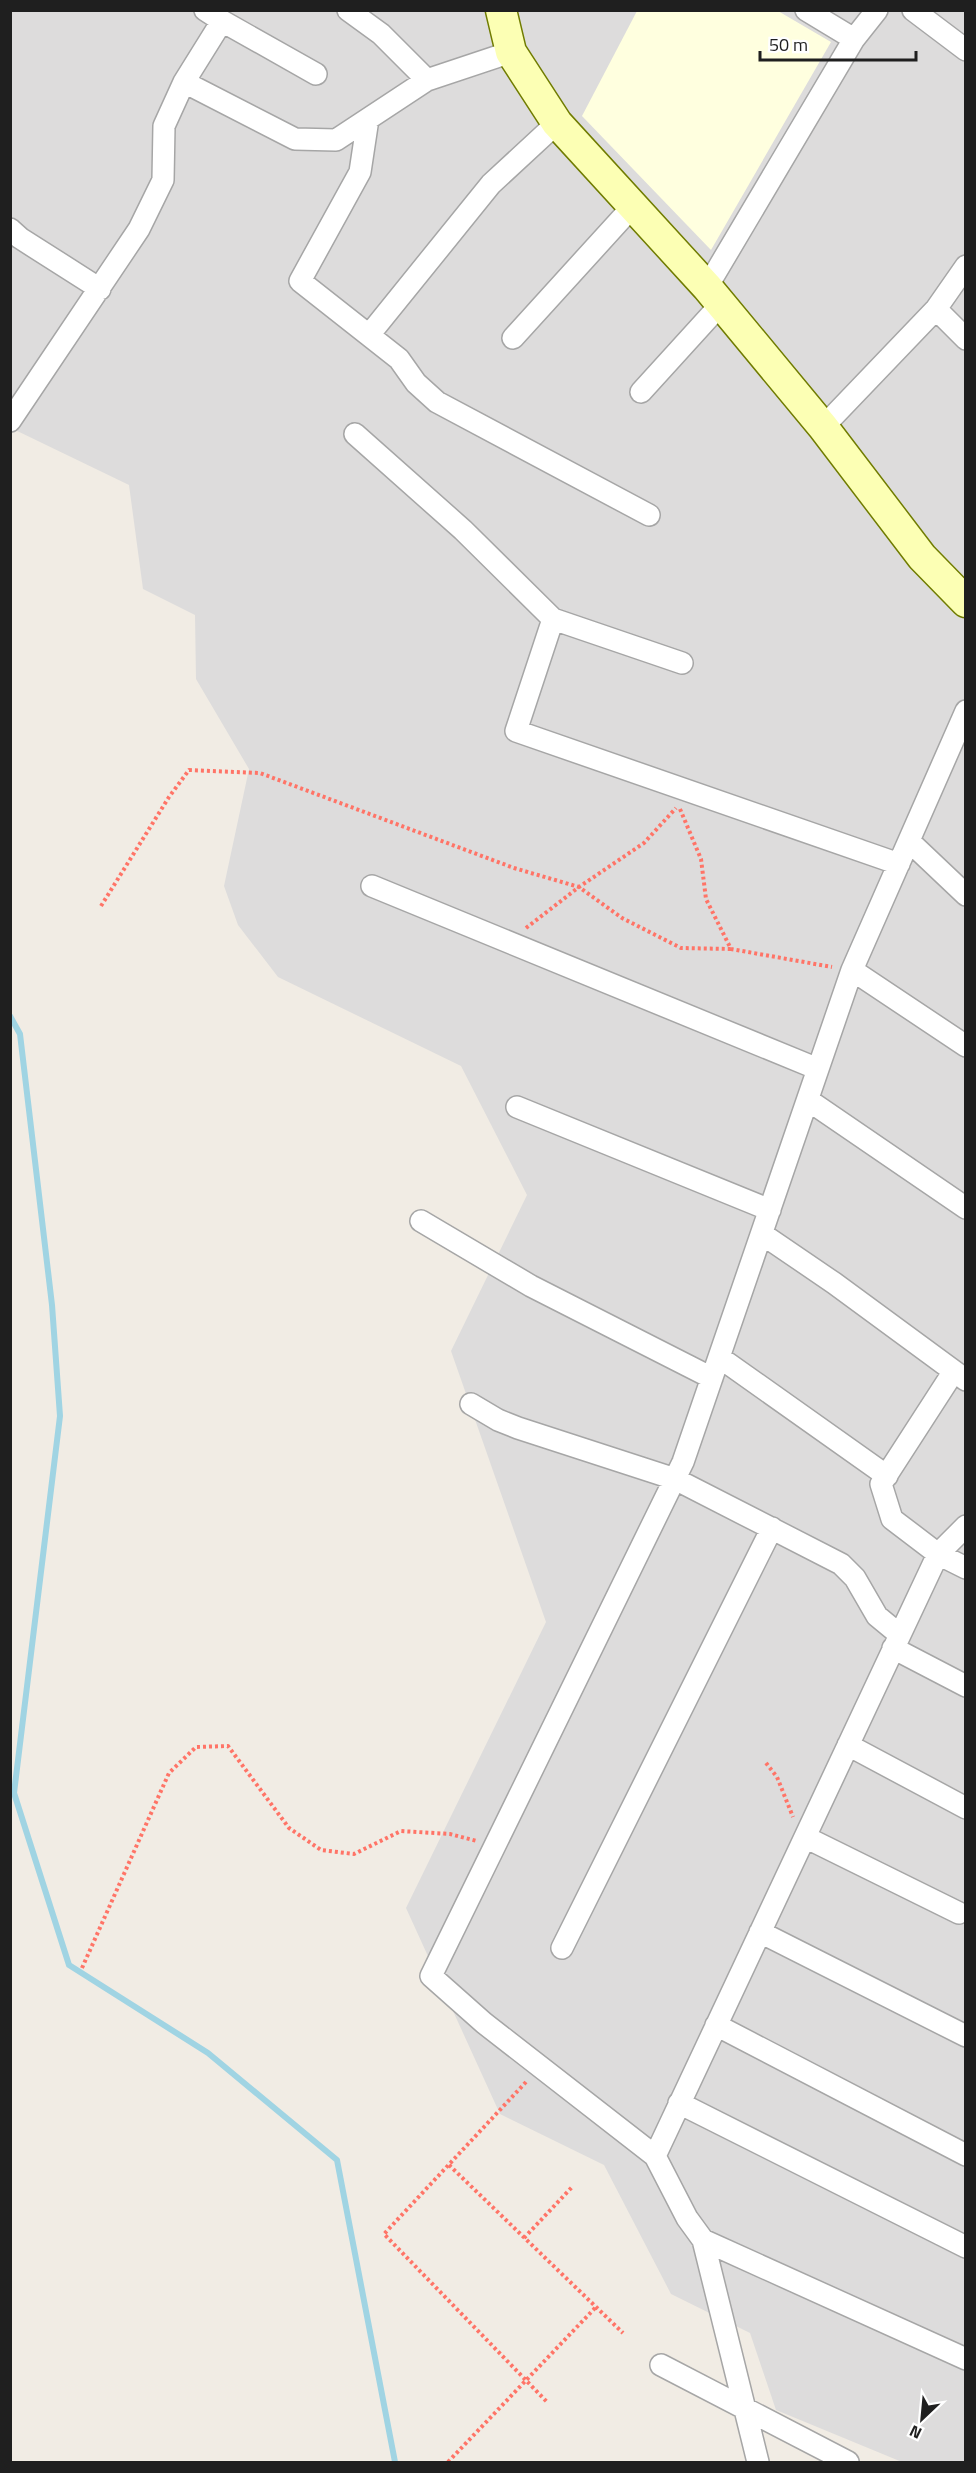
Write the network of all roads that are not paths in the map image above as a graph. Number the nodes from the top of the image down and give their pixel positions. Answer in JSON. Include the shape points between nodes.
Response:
{"nodes":[{"id":1,"x":348,"y":10,"type":"edge"},
{"id":2,"x":501,"y":10,"type":"edge"},
{"id":3,"x":806,"y":10,"type":"edge"},
{"id":4,"x":877,"y":10,"type":"edge"},
{"id":5,"x":913,"y":10,"type":"edge"},
{"id":6,"x":213,"y":16,"type":"edge"},
{"id":7,"x":854,"y":39,"type":"junction"},
{"id":8,"x":966,"y":51,"type":"edge"},
{"id":9,"x":511,"y":52,"type":"junction"},
{"id":10,"x":316,"y":75,"type":"dead end"},
{"id":11,"x":427,"y":80,"type":"junction"},
{"id":12,"x":184,"y":82,"type":"junction"},
{"id":13,"x":368,"y":118,"type":"junction"},
{"id":14,"x":558,"y":123,"type":"junction"},
{"id":15,"x":633,"y":206,"type":"junction"},
{"id":16,"x":10,"y":229,"type":"edge"},
{"id":17,"x":964,"y":270,"type":"edge"},
{"id":18,"x":100,"y":289,"type":"junction"},
{"id":19,"x":714,"y":296,"type":"junction"},
{"id":20,"x":936,"y":309,"type":"junction"},
{"id":21,"x":369,"y":335,"type":"junction"},
{"id":22,"x":513,"y":338,"type":"dead end"},
{"id":23,"x":966,"y":339,"type":"edge"},
{"id":24,"x":641,"y":392,"type":"dead end"},
{"id":25,"x":10,"y":421,"type":"edge"},
{"id":26,"x":823,"y":427,"type":"junction"},
{"id":27,"x":355,"y":434,"type":"dead end"},
{"id":28,"x":649,"y":515,"type":"dead end"},
{"id":29,"x":966,"y":602,"type":"edge"},
{"id":30,"x":553,"y":620,"type":"junction"},
{"id":31,"x":682,"y":663,"type":"dead end"},
{"id":32,"x":966,"y":711,"type":"edge"},
{"id":33,"x":909,"y":841,"type":"junction"},
{"id":34,"x":899,"y":864,"type":"junction"},
{"id":35,"x":372,"y":886,"type":"dead end"},
{"id":36,"x":966,"y":895,"type":"edge"},
{"id":37,"x":852,"y":970,"type":"junction"},
{"id":38,"x":966,"y":1046,"type":"edge"},
{"id":39,"x":818,"y":1069,"type":"junction"},
{"id":40,"x":808,"y":1100,"type":"junction"},
{"id":41,"x":517,"y":1107,"type":"dead end"},
{"id":42,"x":966,"y":1208,"type":"edge"},
{"id":43,"x":770,"y":1210,"type":"junction"},
{"id":44,"x":421,"y":1221,"type":"dead end"},
{"id":45,"x":762,"y":1234,"type":"junction"},
{"id":46,"x":719,"y":1357,"type":"junction"},
{"id":47,"x":960,"y":1376,"type":"edge"},
{"id":48,"x":712,"y":1378,"type":"junction"},
{"id":49,"x":471,"y":1404,"type":"dead end"},
{"id":50,"x":887,"y":1476,"type":"junction"},
{"id":51,"x":675,"y":1479,"type":"junction"},
{"id":52,"x":966,"y":1526,"type":"edge"},
{"id":53,"x":772,"y":1528,"type":"junction"},
{"id":54,"x":938,"y":1554,"type":"junction"},
{"id":55,"x":966,"y":1568,"type":"edge"},
{"id":56,"x":897,"y":1641,"type":"junction"},
{"id":57,"x":966,"y":1686,"type":"edge"},
{"id":58,"x":848,"y":1745,"type":"junction"},
{"id":59,"x":966,"y":1808,"type":"edge"},
{"id":60,"x":807,"y":1832,"type":"junction"},
{"id":61,"x":959,"y":1913,"type":"dead end"},
{"id":62,"x":760,"y":1932,"type":"junction"},
{"id":63,"x":562,"y":1948,"type":"dead end"},
{"id":64,"x":716,"y":2025,"type":"junction"},
{"id":65,"x":966,"y":2036,"type":"edge"},
{"id":66,"x":679,"y":2103,"type":"junction"},
{"id":67,"x":966,"y":2155,"type":"edge"},
{"id":68,"x":655,"y":2156,"type":"junction"},
{"id":69,"x":703,"y":2240,"type":"junction"},
{"id":70,"x":966,"y":2247,"type":"edge"},
{"id":71,"x":966,"y":2359,"type":"edge"},
{"id":72,"x":661,"y":2365,"type":"dead end"},
{"id":73,"x":745,"y":2409,"type":"junction"},
{"id":74,"x":758,"y":2463,"type":"edge"},
{"id":75,"x":848,"y":2463,"type":"edge"}],
"edges":[{"from":1,"to":11,"type":"street","via":[[381,34]]},
{"from":2,"to":9,"type":"main road"},
{"from":3,"to":7,"type":"street"},
{"from":4,"to":7,"type":"street"},
{"from":5,"to":8,"type":"street"},
{"from":6,"to":10,"type":"street"},
{"from":6,"to":12,"type":"street"},
{"from":7,"to":19,"type":"street"},
{"from":9,"to":11,"type":"street"},
{"from":9,"to":14,"type":"main road"},
{"from":11,"to":13,"type":"street"},
{"from":12,"to":13,"type":"street","via":[[295,139],[336,140]]},
{"from":12,"to":18,"type":"street","via":[[164,126],[163,180],[139,229]]},
{"from":13,"to":21,"type":"street","via":[[360,172],[300,281]]},
{"from":14,"to":15,"type":"main road"},
{"from":14,"to":21,"type":"street","via":[[491,184]]},
{"from":15,"to":19,"type":"main road"},
{"from":15,"to":22,"type":"street"},
{"from":16,"to":18,"type":"street"},
{"from":17,"to":20,"type":"street"},
{"from":18,"to":25,"type":"street"},
{"from":19,"to":24,"type":"street"},
{"from":19,"to":26,"type":"main road"},
{"from":20,"to":23,"type":"street"},
{"from":20,"to":26,"type":"street"},
{"from":21,"to":28,"type":"street","via":[[399,359],[416,383],[437,402]]},
{"from":26,"to":29,"type":"main road","via":[[922,557]]},
{"from":27,"to":30,"type":"street","via":[[463,530]]},
{"from":30,"to":31,"type":"street"},
{"from":30,"to":34,"type":"street","via":[[516,731]]},
{"from":32,"to":33,"type":"street"},
{"from":33,"to":34,"type":"street"},
{"from":33,"to":36,"type":"street"},
{"from":34,"to":37,"type":"street"},
{"from":35,"to":39,"type":"street"},
{"from":37,"to":38,"type":"street"},
{"from":37,"to":39,"type":"street"},
{"from":39,"to":40,"type":"street"},
{"from":40,"to":42,"type":"street"},
{"from":40,"to":43,"type":"street"},
{"from":41,"to":43,"type":"street"},
{"from":43,"to":45,"type":"street"},
{"from":44,"to":48,"type":"street","via":[[531,1286]]},
{"from":45,"to":46,"type":"street"},
{"from":45,"to":47,"type":"street"},
{"from":46,"to":48,"type":"street"},
{"from":46,"to":50,"type":"street"},
{"from":47,"to":50,"type":"street"},
{"from":48,"to":51,"type":"street"},
{"from":49,"to":51,"type":"street","via":[[518,1428]]},
{"from":50,"to":54,"type":"street","via":[[881,1485],[892,1519]]},
{"from":51,"to":53,"type":"street"},
{"from":51,"to":68,"type":"street","via":[[431,1976],[484,2023]]},
{"from":52,"to":54,"type":"street"},
{"from":53,"to":56,"type":"street","via":[[841,1564],[855,1578]]},
{"from":53,"to":63,"type":"street"},
{"from":54,"to":55,"type":"street"},
{"from":54,"to":56,"type":"street"},
{"from":56,"to":57,"type":"street"},
{"from":56,"to":58,"type":"street"},
{"from":58,"to":59,"type":"street"},
{"from":58,"to":60,"type":"street"},
{"from":60,"to":61,"type":"street"},
{"from":60,"to":62,"type":"street"},
{"from":62,"to":64,"type":"street"},
{"from":62,"to":65,"type":"street"},
{"from":64,"to":66,"type":"street"},
{"from":64,"to":67,"type":"street"},
{"from":66,"to":68,"type":"street"},
{"from":66,"to":70,"type":"street"},
{"from":68,"to":69,"type":"street"},
{"from":69,"to":71,"type":"street"},
{"from":69,"to":73,"type":"street"},
{"from":72,"to":73,"type":"street"},
{"from":73,"to":74,"type":"street"},
{"from":73,"to":75,"type":"street"}]}
